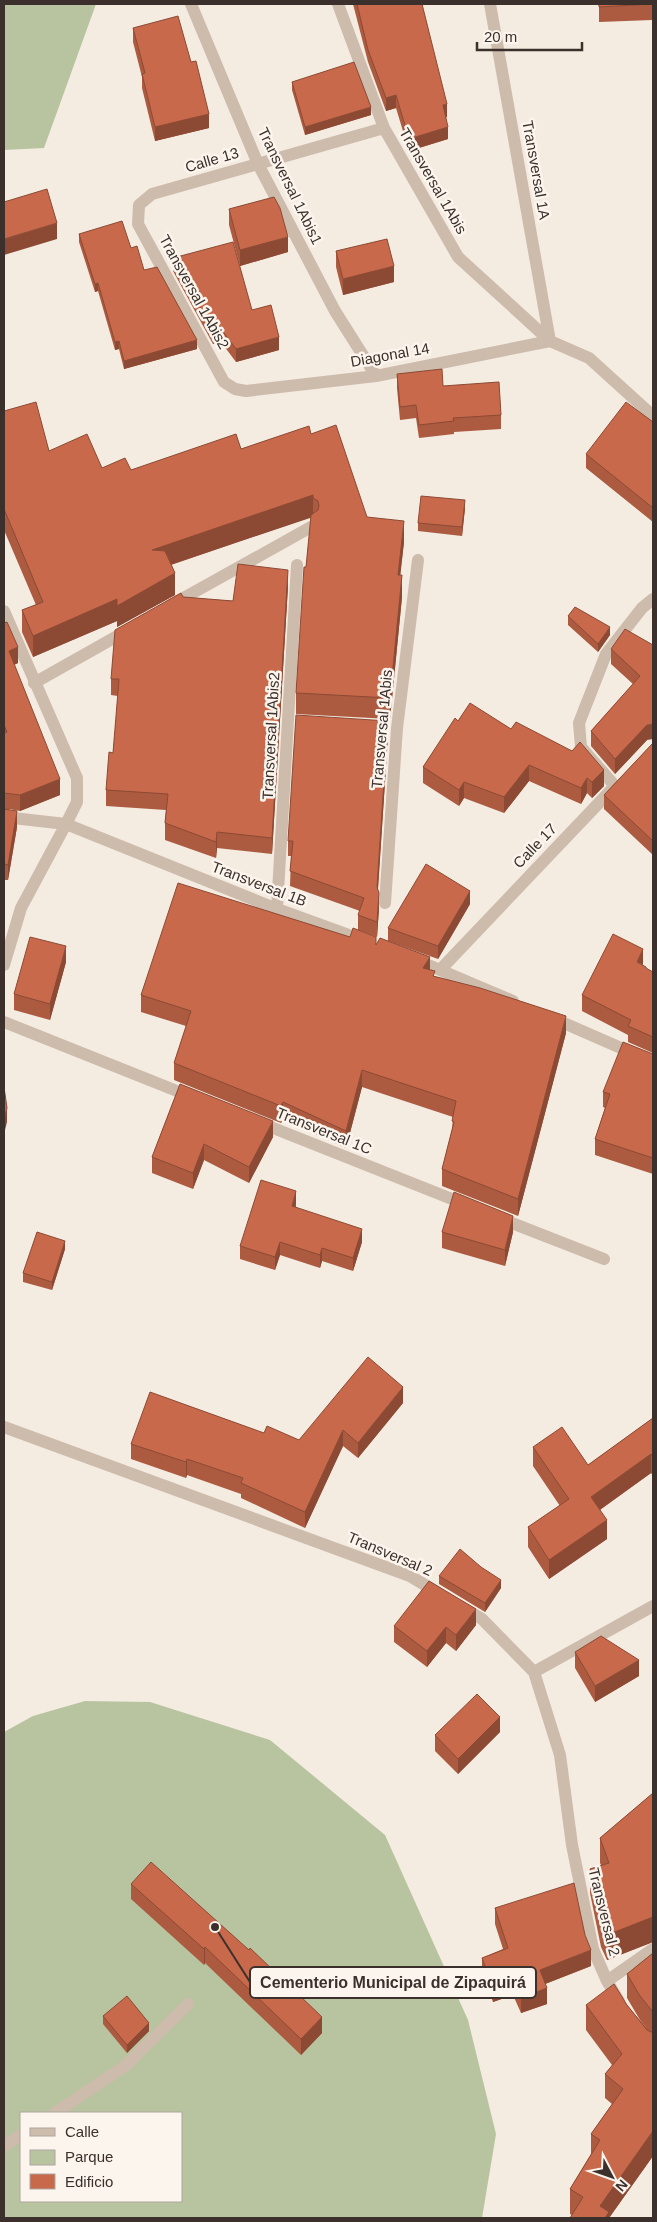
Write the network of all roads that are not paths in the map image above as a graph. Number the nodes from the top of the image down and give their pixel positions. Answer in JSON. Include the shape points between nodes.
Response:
{"nodes":[{"id":1,"x":191,"y":4,"type":"edge"},
{"id":2,"x":338,"y":4,"type":"edge"},
{"id":3,"x":490,"y":4,"type":"edge"},
{"id":4,"x":384,"y":128,"type":"junction"},
{"id":5,"x":258,"y":164,"type":"junction"},
{"id":6,"x":139,"y":205,"type":"joint"},
{"id":7,"x":550,"y":341,"type":"junction"},
{"id":8,"x":376,"y":376,"type":"junction"},
{"id":9,"x":235,"y":389,"type":"joint"},
{"id":10,"x":653,"y":416,"type":"edge"},
{"id":11,"x":311,"y":527,"type":"edge"},
{"id":12,"x":418,"y":560,"type":"dead end"},
{"id":13,"x":298,"y":565,"type":"dead end"},
{"id":14,"x":653,"y":599,"type":"edge"},
{"id":15,"x":164,"y":610,"type":"edge"},
{"id":16,"x":4,"y":611,"type":"edge"},
{"id":17,"x":138,"y":624,"type":"edge"},
{"id":18,"x":34,"y":683,"type":"junction"},
{"id":19,"x":4,"y":817,"type":"edge"},
{"id":20,"x":66,"y":824,"type":"junction"},
{"id":21,"x":385,"y":902,"type":"dead end"},
{"id":22,"x":277,"y":909,"type":"junction"},
{"id":23,"x":377,"y":946,"type":"edge"},
{"id":24,"x":404,"y":956,"type":"edge"},
{"id":25,"x":4,"y":965,"type":"edge"},
{"id":26,"x":441,"y":969,"type":"junction"},
{"id":27,"x":521,"y":1004,"type":"edge"},
{"id":28,"x":538,"y":1012,"type":"edge"},
{"id":29,"x":4,"y":1022,"type":"edge"},
{"id":30,"x":653,"y":1062,"type":"edge"},
{"id":31,"x":207,"y":1102,"type":"edge"},
{"id":32,"x":244,"y":1117,"type":"edge"},
{"id":33,"x":604,"y":1259,"type":"dead end"},
{"id":34,"x":4,"y":1427,"type":"edge"},
{"id":35,"x":653,"y":1606,"type":"edge"},
{"id":36,"x":534,"y":1672,"type":"junction"},
{"id":37,"x":653,"y":1948,"type":"edge"},
{"id":38,"x":607,"y":1981,"type":"junction"},
{"id":39,"x":188,"y":2004,"type":"dead end"},
{"id":40,"x":624,"y":2011,"type":"edge"},
{"id":41,"x":56,"y":2112,"type":"edge"},
{"id":42,"x":20,"y":2136,"type":"edge"},
{"id":43,"x":4,"y":2146,"type":"edge"}],
"edges":[{"from":1,"to":5,"type":"street","name":"Transversal 1Abis1"},
{"from":2,"to":4,"type":"street","name":"Transversal 1Abis"},
{"from":3,"to":7,"type":"street","name":"Transversal 1A"},
{"from":4,"to":5,"type":"street","name":"Calle 13"},
{"from":4,"to":7,"type":"street","name":"Transversal 1Abis","via":[[458,258]]},
{"from":5,"to":6,"type":"street","name":"Calle 13","via":[[152,194]]},
{"from":5,"to":8,"type":"street","name":"Transversal 1Abis1","via":[[335,311]]},
{"from":6,"to":9,"type":"street","name":"Transversal 1Abis2","via":[[138,224],[224,382]]},
{"from":7,"to":8,"type":"street","name":"Diagonal 14"},
{"from":7,"to":10,"type":"street","name":"Transversal 1Abis","via":[[589,358]]},
{"from":8,"to":9,"type":"street","name":"Diagonal 14","via":[[246,391]]},
{"from":11,"to":15,"type":"street"},
{"from":12,"to":21,"type":"street","name":"Transversal 1Abis","via":[[392,728]]},
{"from":13,"to":22,"type":"street","name":"Transversal 1Abis2","via":[[293,722]]},
{"from":14,"to":26,"type":"street","name":"Calle 17","via":[[642,608],[606,654],[579,722],[581,747],[618,783]]},
{"from":16,"to":18,"type":"street"},
{"from":17,"to":18,"type":"street"},
{"from":18,"to":20,"type":"street","via":[[77,778],[77,802]]},
{"from":19,"to":20,"type":"street","name":"Transversal 1B"},
{"from":20,"to":22,"type":"street","name":"Transversal 1B"},
{"from":20,"to":25,"type":"street","via":[[21,908]]},
{"from":22,"to":23,"type":"street","name":"Transversal 1B"},
{"from":24,"to":26,"type":"street"},
{"from":26,"to":27,"type":"street"},
{"from":28,"to":30,"type":"street"},
{"from":29,"to":31,"type":"street"},
{"from":32,"to":33,"type":"street","name":"Transversal 1C"},
{"from":34,"to":36,"type":"street","name":"Transversal 2","via":[[410,1576],[482,1619]]},
{"from":35,"to":36,"type":"street"},
{"from":36,"to":38,"type":"street","name":"Transversal 2","via":[[560,1755],[572,1845],[591,1939]]},
{"from":37,"to":38,"type":"street"},
{"from":38,"to":40,"type":"street","name":"Transversal 2"},
{"from":39,"to":41,"type":"street","via":[[125,2066]]},
{"from":42,"to":43,"type":"street"}]}
